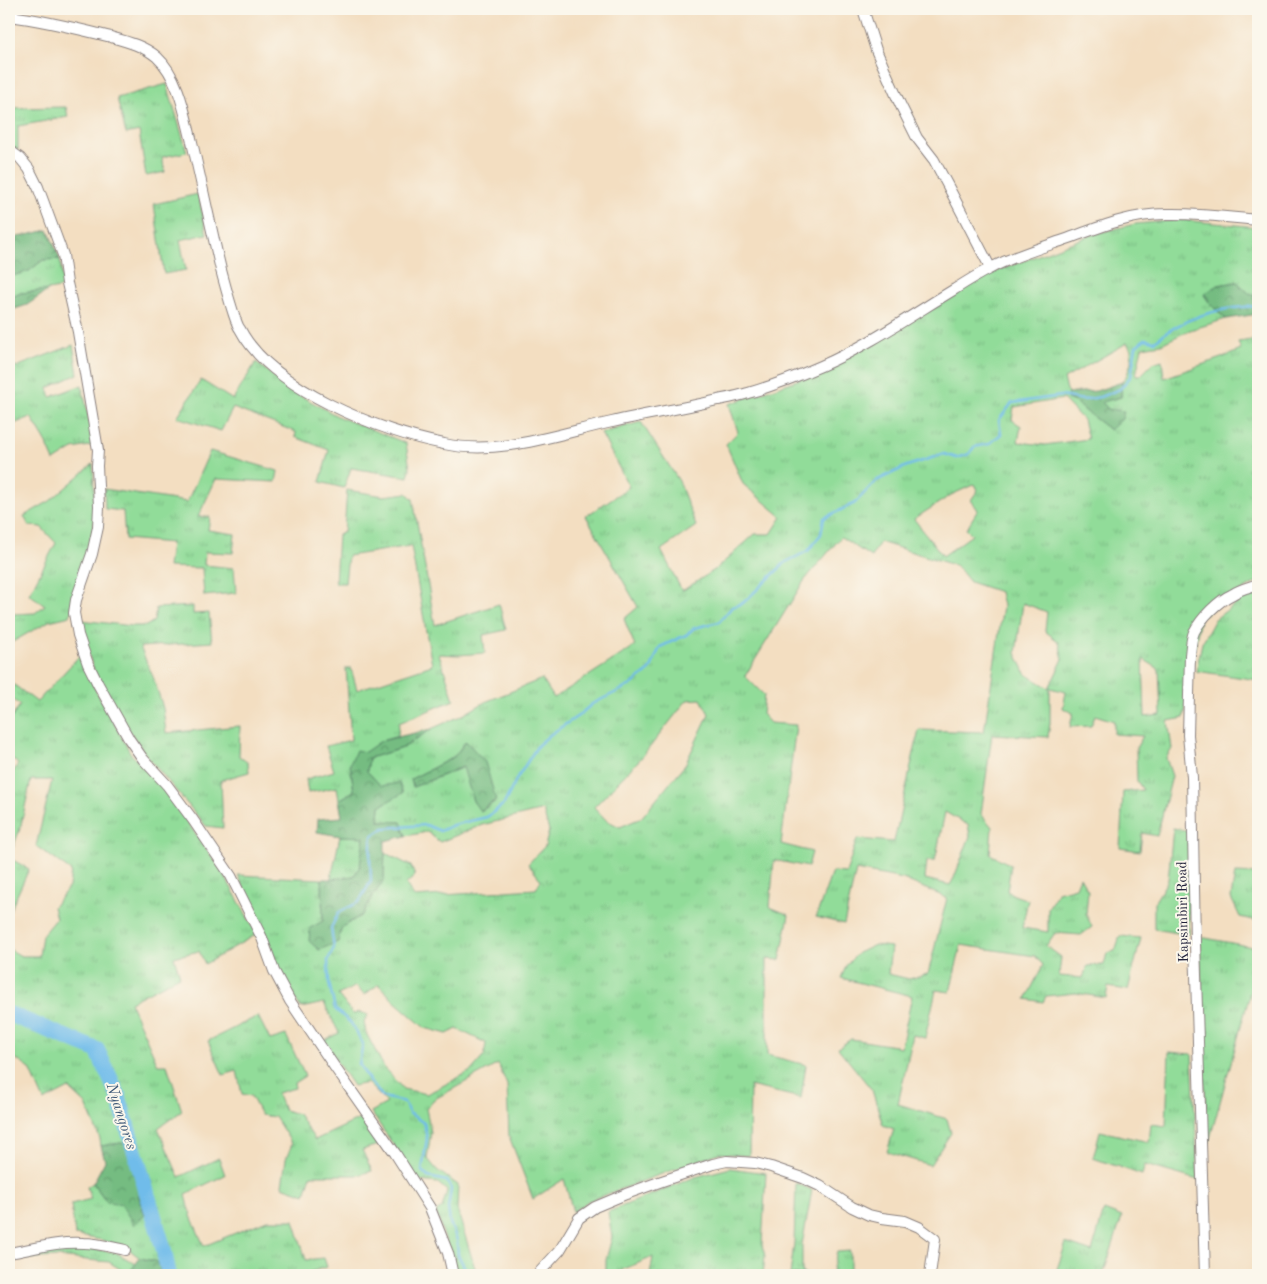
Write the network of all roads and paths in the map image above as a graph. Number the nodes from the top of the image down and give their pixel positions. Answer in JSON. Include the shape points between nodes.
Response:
{"nodes":[{"id":1,"x":863,"y":9,"type":"edge"},
{"id":2,"x":9,"y":16,"type":"edge"},
{"id":3,"x":9,"y":150,"type":"edge"},
{"id":4,"x":1258,"y":220,"type":"edge"},
{"id":5,"x":990,"y":267,"type":"junction"},
{"id":6,"x":1258,"y":584,"type":"edge"},
{"id":7,"x":125,"y":1250,"type":"dead end"},
{"id":8,"x":9,"y":1253,"type":"edge"},
{"id":9,"x":454,"y":1275,"type":"edge"},
{"id":10,"x":537,"y":1275,"type":"edge"},
{"id":11,"x":930,"y":1275,"type":"edge"},
{"id":12,"x":1205,"y":1275,"type":"edge"}],
"edges":[{"from":1,"to":5,"type":"street","via":[[876,50],[900,104],[917,138],[934,160]]},
{"from":2,"to":5,"type":"street","via":[[86,30],[132,43],[162,62],[172,75],[185,112],[215,247],[239,328],[260,356],[286,378],[322,401],[416,438],[450,446],[505,446],[748,393],[823,365]]},
{"from":3,"to":9,"type":"street","via":[[20,158],[38,187],[64,254],[98,450],[98,526],[74,613],[88,664],[129,739],[193,820],[231,876],[290,1001],[425,1201],[443,1238]]},
{"from":4,"to":5,"type":"street","via":[[1173,214],[1140,216],[1114,222]]},
{"from":6,"to":12,"type":"street","name":"Kapsimbiri Road","via":[[1222,600],[1211,610],[1194,632],[1190,655],[1188,735],[1192,777]]},
{"from":7,"to":8,"type":"street","via":[[82,1242]]},
{"from":10,"to":11,"type":"street","via":[[560,1250],[578,1218],[595,1207],[662,1181],[727,1162],[770,1167],[803,1178],[852,1208],[919,1227],[935,1238]]}]}
